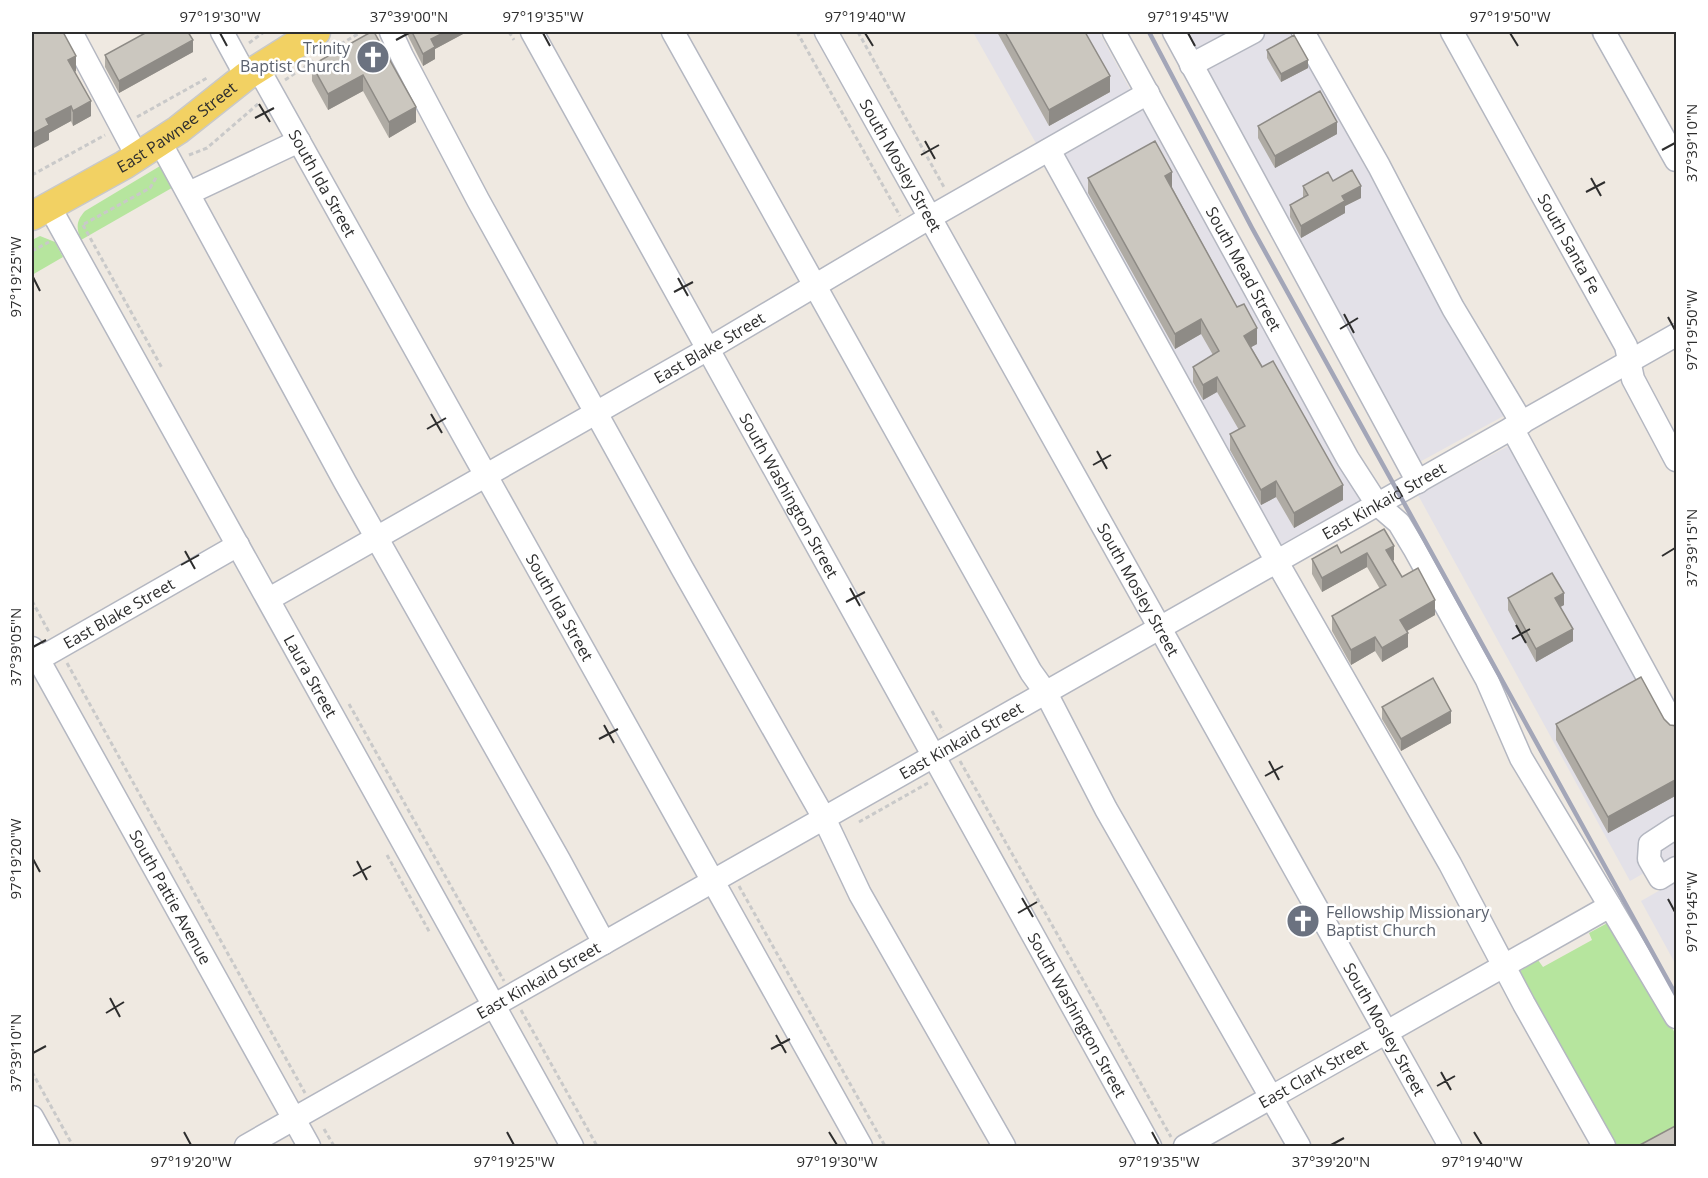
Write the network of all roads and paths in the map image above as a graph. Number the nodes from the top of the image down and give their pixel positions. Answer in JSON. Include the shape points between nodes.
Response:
{"nodes":[{"id":1,"x":70,"y":32,"type":"edge"},
{"id":2,"x":222,"y":32,"type":"edge"},
{"id":3,"x":264,"y":32,"type":"edge"},
{"id":4,"x":361,"y":32,"type":"edge"},
{"id":5,"x":391,"y":32,"type":"edge"},
{"id":6,"x":532,"y":32,"type":"edge"},
{"id":7,"x":673,"y":32,"type":"edge"},
{"id":8,"x":826,"y":32,"type":"edge"},
{"id":9,"x":1114,"y":32,"type":"edge"},
{"id":10,"x":1174,"y":32,"type":"edge"},
{"id":11,"x":1253,"y":32,"type":"edge"},
{"id":12,"x":1303,"y":32,"type":"edge"},
{"id":13,"x":1452,"y":32,"type":"edge"},
{"id":14,"x":1604,"y":32,"type":"edge"},
{"id":15,"x":320,"y":48,"type":"edge"},
{"id":16,"x":1191,"y":66,"type":"junction"},
{"id":17,"x":253,"y":73,"type":"junction"},
{"id":18,"x":1148,"y":93,"type":"junction"},
{"id":19,"x":121,"y":126,"type":"junction"},
{"id":20,"x":299,"y":141,"type":"junction"},
{"id":21,"x":1049,"y":150,"type":"junction"},
{"id":22,"x":156,"y":154,"type":"junction"},
{"id":23,"x":1677,"y":160,"type":"edge"},
{"id":24,"x":32,"y":175,"type":"edge"},
{"id":25,"x":189,"y":193,"type":"junction"},
{"id":26,"x":40,"y":211,"type":"edge"},
{"id":27,"x":929,"y":218,"type":"junction"},
{"id":28,"x":74,"y":230,"type":"junction"},
{"id":29,"x":32,"y":251,"type":"edge"},
{"id":30,"x":815,"y":286,"type":"junction"},
{"id":31,"x":1677,"y":335,"type":"edge"},
{"id":32,"x":708,"y":349,"type":"junction"},
{"id":33,"x":1629,"y":362,"type":"junction"},
{"id":34,"x":164,"y":371,"type":"dead end"},
{"id":35,"x":596,"y":413,"type":"junction"},
{"id":36,"x":1517,"y":425,"type":"junction"},
{"id":37,"x":1677,"y":460,"type":"edge"},
{"id":38,"x":486,"y":476,"type":"junction"},
{"id":39,"x":1418,"y":482,"type":"junction"},
{"id":40,"x":1377,"y":504,"type":"junction"},
{"id":41,"x":378,"y":537,"type":"junction"},
{"id":42,"x":238,"y":545,"type":"junction"},
{"id":43,"x":1277,"y":562,"type":"junction"},
{"id":44,"x":269,"y":599,"type":"junction"},
{"id":45,"x":32,"y":601,"type":"edge"},
{"id":46,"x":1159,"y":629,"type":"junction"},
{"id":47,"x":49,"y":632,"type":"dead end"},
{"id":48,"x":34,"y":657,"type":"edge"},
{"id":49,"x":67,"y":664,"type":"dead end"},
{"id":50,"x":1046,"y":693,"type":"junction"},
{"id":51,"x":348,"y":702,"type":"dead end"},
{"id":52,"x":1677,"y":729,"type":"edge"},
{"id":53,"x":933,"y":756,"type":"junction"},
{"id":54,"x":928,"y":783,"type":"dead end"},
{"id":55,"x":824,"y":818,"type":"junction"},
{"id":56,"x":859,"y":822,"type":"dead end"},
{"id":57,"x":1677,"y":827,"type":"edge"},
{"id":58,"x":1668,"y":873,"type":"edge"},
{"id":59,"x":712,"y":881,"type":"junction"},
{"id":60,"x":738,"y":883,"type":"dead end"},
{"id":61,"x":1604,"y":909,"type":"junction"},
{"id":62,"x":604,"y":943,"type":"junction"},
{"id":63,"x":1504,"y":966,"type":"junction"},
{"id":64,"x":502,"y":1000,"type":"junction"},
{"id":65,"x":1677,"y":1017,"type":"edge"},
{"id":66,"x":1386,"y":1033,"type":"junction"},
{"id":67,"x":32,"y":1072,"type":"edge"},
{"id":68,"x":1272,"y":1098,"type":"junction"},
{"id":69,"x":303,"y":1114,"type":"junction"},
{"id":70,"x":32,"y":1118,"type":"edge"},
{"id":71,"x":307,"y":1143,"type":"edge"},
{"id":72,"x":48,"y":1146,"type":"edge"},
{"id":73,"x":73,"y":1146,"type":"edge"},
{"id":74,"x":246,"y":1146,"type":"edge"},
{"id":75,"x":334,"y":1146,"type":"edge"},
{"id":76,"x":572,"y":1146,"type":"edge"},
{"id":77,"x":597,"y":1146,"type":"edge"},
{"id":78,"x":861,"y":1146,"type":"edge"},
{"id":79,"x":885,"y":1146,"type":"edge"},
{"id":80,"x":1004,"y":1146,"type":"edge"},
{"id":81,"x":1150,"y":1146,"type":"edge"},
{"id":82,"x":1185,"y":1146,"type":"edge"},
{"id":83,"x":1299,"y":1146,"type":"edge"},
{"id":84,"x":1450,"y":1146,"type":"edge"},
{"id":85,"x":1604,"y":1146,"type":"edge"}],
"edges":[{"from":1,"to":19,"type":"street"},
{"from":2,"to":17,"type":"street","name":"South Ida Street"},
{"from":3,"to":17,"type":"path"},
{"from":4,"to":15,"type":"path"},
{"from":5,"to":35,"type":"street"},
{"from":6,"to":32,"type":"street","name":"South Washington Street"},
{"from":7,"to":30,"type":"street"},
{"from":8,"to":27,"type":"street","name":"South Mosley Street"},
{"from":9,"to":18,"type":"street","name":"South Mead Street"},
{"from":10,"to":16,"type":"street"},
{"from":11,"to":16,"type":"street"},
{"from":12,"to":36,"type":"street"},
{"from":13,"to":33,"type":"street","name":"South Santa Fe","via":[[1626,346]]},
{"from":14,"to":23,"type":"street"},
{"from":15,"to":17,"type":"main road","name":"East Pawnee Street"},
{"from":15,"to":17,"type":"path","via":[[288,78]]},
{"from":16,"to":39,"type":"street"},
{"from":17,"to":19,"type":"path","via":[[213,75]]},
{"from":17,"to":20,"type":"street","name":"South Ida Street"},
{"from":17,"to":22,"type":"main road","name":"East Pawnee Street","via":[[178,130]]},
{"from":17,"to":22,"type":"path","via":[[207,148]]},
{"from":18,"to":21,"type":"street","name":"East Blake Street"},
{"from":18,"to":40,"type":"street","name":"South Mead Street","via":[[1348,459]]},
{"from":19,"to":22,"type":"street"},
{"from":19,"to":24,"type":"path"},
{"from":20,"to":25,"type":"street"},
{"from":20,"to":38,"type":"street","name":"South Ida Street"},
{"from":21,"to":27,"type":"street","name":"East Blake Street"},
{"from":21,"to":43,"type":"street"},
{"from":22,"to":25,"type":"street"},
{"from":22,"to":26,"type":"main road","name":"East Pawnee Street"},
{"from":22,"to":28,"type":"path","via":[[160,169],[150,188]]},
{"from":25,"to":41,"type":"street"},
{"from":26,"to":28,"type":"street","name":"Laura Street"},
{"from":27,"to":30,"type":"street","name":"East Blake Street"},
{"from":27,"to":46,"type":"street","name":"South Mosley Street"},
{"from":28,"to":29,"type":"path"},
{"from":28,"to":34,"type":"path"},
{"from":28,"to":42,"type":"street","name":"Laura Street"},
{"from":30,"to":32,"type":"street","name":"East Blake Street"},
{"from":30,"to":50,"type":"street"},
{"from":31,"to":33,"type":"street","name":"East Kinkaid Street"},
{"from":32,"to":35,"type":"street","name":"East Blake Street"},
{"from":32,"to":53,"type":"street","name":"South Washington Street"},
{"from":33,"to":36,"type":"street","name":"East Kinkaid Street"},
{"from":33,"to":37,"type":"street","name":"South Santa Fe","via":[[1633,379]]},
{"from":35,"to":38,"type":"street","name":"East Blake Street"},
{"from":35,"to":55,"type":"street"},
{"from":36,"to":39,"type":"street","name":"East Kinkaid Street"},
{"from":36,"to":52,"type":"street"},
{"from":38,"to":41,"type":"street","name":"East Blake Street"},
{"from":38,"to":59,"type":"street","name":"South Ida Street"},
{"from":39,"to":40,"type":"street","name":"East Kinkaid Street"},
{"from":40,"to":43,"type":"street","name":"East Kinkaid Street"},
{"from":40,"to":61,"type":"street","name":"South Mead Street","via":[[1399,524],[1414,548],[1487,680],[1521,758]]},
{"from":41,"to":44,"type":"street","name":"East Blake Street"},
{"from":41,"to":62,"type":"street"},
{"from":42,"to":44,"type":"street","name":"Laura Street"},
{"from":42,"to":48,"type":"street","name":"East Blake Street"},
{"from":43,"to":46,"type":"street","name":"East Kinkaid Street"},
{"from":43,"to":63,"type":"street"},
{"from":44,"to":64,"type":"street","name":"Laura Street"},
{"from":45,"to":47,"type":"path"},
{"from":46,"to":50,"type":"street","name":"East Kinkaid Street"},
{"from":46,"to":66,"type":"street","name":"South Mosley Street"},
{"from":48,"to":69,"type":"street","name":"South Pattie Avenue"},
{"from":49,"to":69,"type":"path"},
{"from":50,"to":53,"type":"street","name":"East Kinkaid Street"},
{"from":50,"to":68,"type":"street","via":[[1106,809]]},
{"from":51,"to":64,"type":"path"},
{"from":53,"to":55,"type":"street","name":"East Kinkaid Street"},
{"from":53,"to":81,"type":"street","name":"South Washington Street"},
{"from":54,"to":56,"type":"path"},
{"from":55,"to":59,"type":"street","name":"East Kinkaid Street"},
{"from":55,"to":80,"type":"street","via":[[860,894]]},
{"from":57,"to":58,"type":"street","via":[[1650,844],[1649,859]]},
{"from":59,"to":62,"type":"street","name":"East Kinkaid Street"},
{"from":59,"to":78,"type":"street","name":"South Ida Street"},
{"from":60,"to":79,"type":"path"},
{"from":61,"to":63,"type":"street","name":"East Clark Street"},
{"from":61,"to":65,"type":"street","name":"South Mead Street"},
{"from":62,"to":64,"type":"street","name":"East Kinkaid Street"},
{"from":63,"to":66,"type":"street","name":"East Clark Street"},
{"from":63,"to":85,"type":"street"},
{"from":64,"to":69,"type":"street","name":"East Kinkaid Street"},
{"from":64,"to":76,"type":"street","name":"Laura Street"},
{"from":64,"to":77,"type":"path"},
{"from":66,"to":68,"type":"street","name":"East Clark Street"},
{"from":66,"to":84,"type":"street","name":"South Mosley Street"},
{"from":67,"to":73,"type":"path"},
{"from":68,"to":82,"type":"street","name":"East Clark Street"},
{"from":68,"to":83,"type":"street"},
{"from":69,"to":71,"type":"street","name":"South Pattie Avenue"},
{"from":69,"to":74,"type":"street","name":"East Kinkaid Street"},
{"from":70,"to":72,"type":"street"},
{"from":71,"to":75,"type":"path","via":[[324,1129]]}]}
